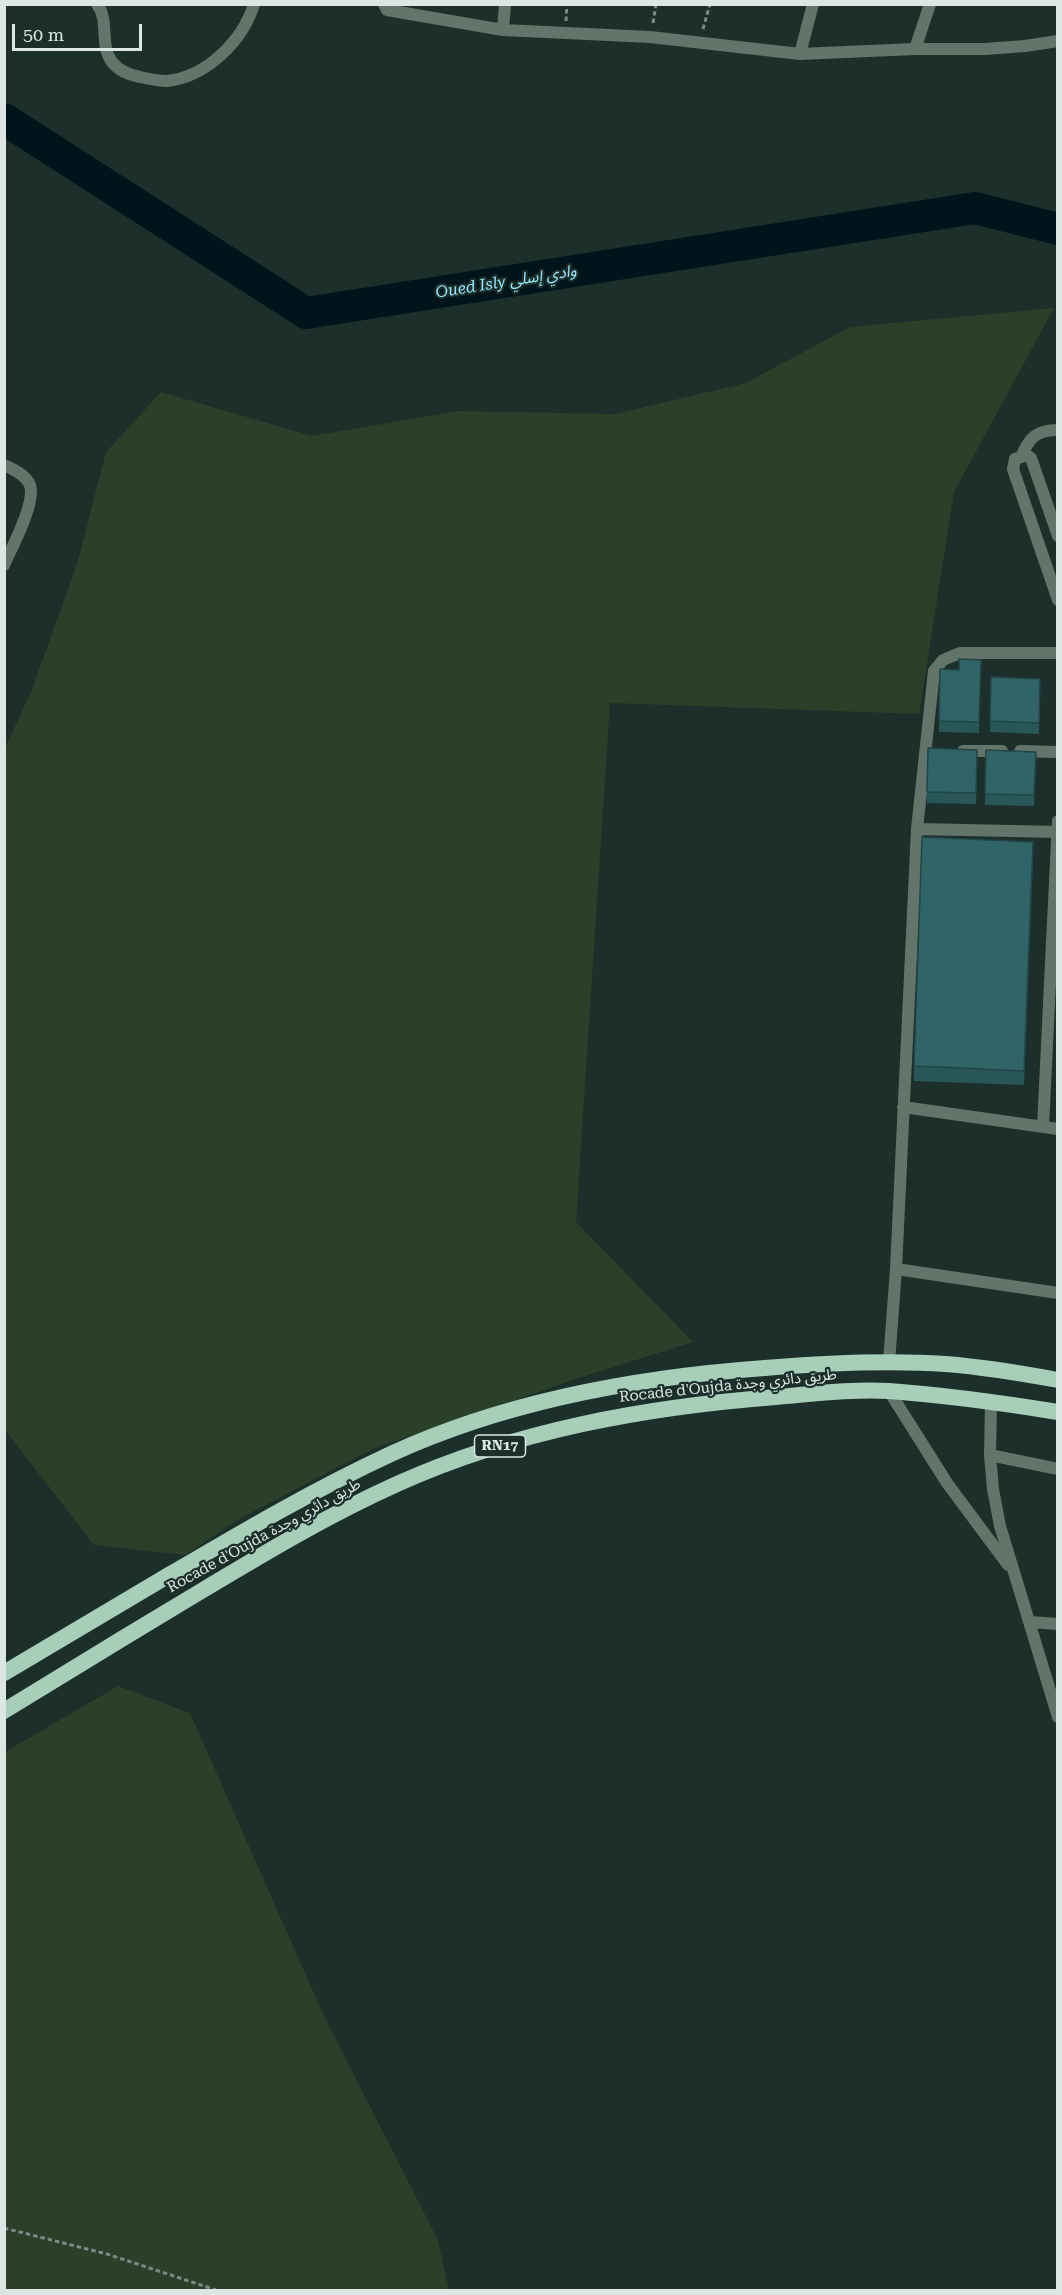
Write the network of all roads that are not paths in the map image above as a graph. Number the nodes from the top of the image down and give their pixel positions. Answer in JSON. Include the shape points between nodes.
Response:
{"nodes":[{"id":1,"x":97,"y":4,"type":"edge"},
{"id":2,"x":254,"y":4,"type":"edge"},
{"id":3,"x":506,"y":4,"type":"edge"},
{"id":4,"x":813,"y":4,"type":"edge"},
{"id":5,"x":930,"y":4,"type":"edge"},
{"id":6,"x":386,"y":7,"type":"edge"},
{"id":7,"x":503,"y":30,"type":"junction"},
{"id":8,"x":1058,"y":40,"type":"edge"},
{"id":9,"x":915,"y":49,"type":"junction"},
{"id":10,"x":800,"y":54,"type":"junction"},
{"id":11,"x":1058,"y":430,"type":"edge"},
{"id":12,"x":1021,"y":457,"type":"junction"},
{"id":13,"x":4,"y":465,"type":"edge"},
{"id":14,"x":1058,"y":536,"type":"edge"},
{"id":15,"x":4,"y":565,"type":"edge"},
{"id":16,"x":1058,"y":600,"type":"edge"},
{"id":17,"x":1058,"y":653,"type":"edge"},
{"id":18,"x":936,"y":750,"type":"junction"},
{"id":19,"x":1058,"y":752,"type":"edge"},
{"id":20,"x":1058,"y":821,"type":"edge"},
{"id":21,"x":917,"y":829,"type":"junction"},
{"id":22,"x":1057,"y":832,"type":"edge"},
{"id":23,"x":903,"y":1107,"type":"junction"},
{"id":24,"x":1043,"y":1126,"type":"junction"},
{"id":25,"x":1058,"y":1129,"type":"edge"},
{"id":26,"x":896,"y":1269,"type":"junction"},
{"id":27,"x":1058,"y":1293,"type":"edge"},
{"id":28,"x":890,"y":1362,"type":"junction"},
{"id":29,"x":1058,"y":1380,"type":"edge"},
{"id":30,"x":889,"y":1391,"type":"junction"},
{"id":31,"x":991,"y":1402,"type":"junction"},
{"id":32,"x":1058,"y":1412,"type":"edge"},
{"id":33,"x":990,"y":1455,"type":"junction"},
{"id":34,"x":1058,"y":1469,"type":"edge"},
{"id":35,"x":1014,"y":1573,"type":"junction"},
{"id":36,"x":1029,"y":1623,"type":"junction"},
{"id":37,"x":1058,"y":1624,"type":"edge"},
{"id":38,"x":4,"y":1673,"type":"edge"},
{"id":39,"x":4,"y":1711,"type":"edge"},
{"id":40,"x":1058,"y":1717,"type":"edge"}],
"edges":[{"from":1,"to":2,"type":"street","via":[[103,15],[106,51],[113,64],[129,75],[168,81],[195,73],[233,44]]},
{"from":3,"to":7,"type":"street"},
{"from":4,"to":10,"type":"street"},
{"from":5,"to":9,"type":"street"},
{"from":6,"to":7,"type":"street"},
{"from":7,"to":10,"type":"street","via":[[650,37]]},
{"from":8,"to":9,"type":"street","via":[[985,49]]},
{"from":9,"to":10,"type":"street"},
{"from":11,"to":12,"type":"street","via":[[1032,437]]},
{"from":12,"to":14,"type":"street","via":[[1029,456],[1033,461]]},
{"from":12,"to":16,"type":"street","via":[[1014,461],[1014,469]]},
{"from":13,"to":15,"type":"street","via":[[26,479],[30,487],[30,499]]},
{"from":17,"to":18,"type":"street","via":[[972,652],[943,660],[934,671]]},
{"from":18,"to":19,"type":"street"},
{"from":18,"to":21,"type":"street"},
{"from":20,"to":22,"type":"street"},
{"from":21,"to":22,"type":"street"},
{"from":21,"to":23,"type":"street"},
{"from":22,"to":24,"type":"street"},
{"from":23,"to":24,"type":"street"},
{"from":23,"to":26,"type":"street"},
{"from":24,"to":25,"type":"street"},
{"from":26,"to":27,"type":"street"},
{"from":26,"to":28,"type":"street"},
{"from":28,"to":29,"type":"highway","name":"Rocade d'Oujda طريق دائري وجدة","number":"RN17","via":[[982,1368]]},
{"from":28,"to":38,"type":"highway","name":"Rocade d'Oujda طريق دائري وجدة","number":"RN17","via":[[772,1367],[649,1380],[574,1394],[457,1428],[394,1453],[260,1521]]},
{"from":30,"to":31,"type":"highway","name":"Rocade d'Oujda طريق دائري وجدة","number":"RN17"},
{"from":30,"to":35,"type":"street","via":[[946,1483]]},
{"from":30,"to":39,"type":"highway","name":"Rocade d'Oujda طريق دائري وجدة","number":"RN17","via":[[745,1399],[634,1412],[482,1451],[339,1512]]},
{"from":31,"to":32,"type":"highway","name":"Rocade d'Oujda طريق دائري وجدة","number":"RN17"},
{"from":31,"to":33,"type":"street"},
{"from":33,"to":34,"type":"street"},
{"from":33,"to":35,"type":"street","via":[[1000,1526]]},
{"from":35,"to":36,"type":"street"},
{"from":36,"to":37,"type":"street"},
{"from":36,"to":40,"type":"street"}]}
